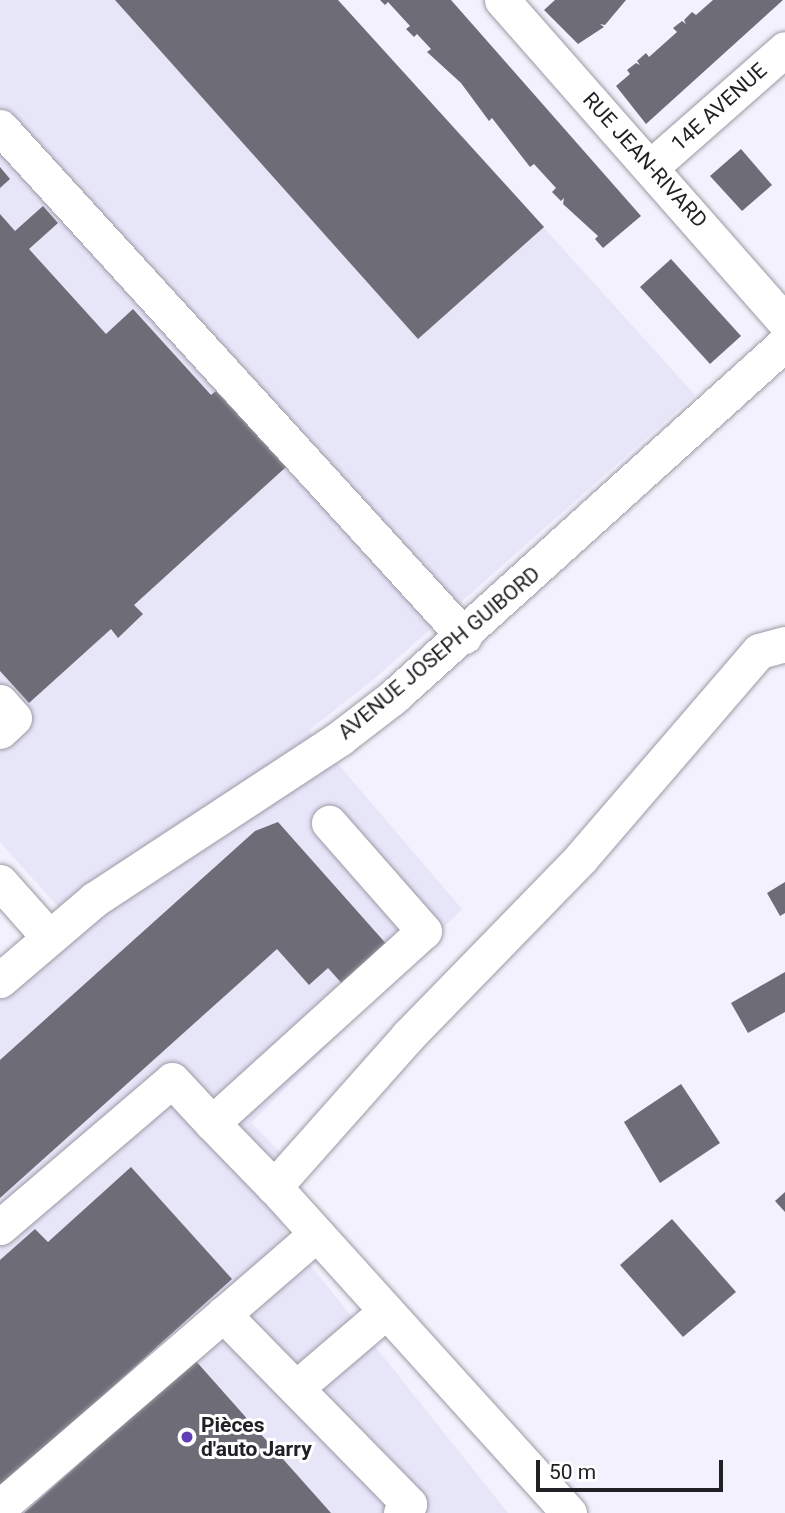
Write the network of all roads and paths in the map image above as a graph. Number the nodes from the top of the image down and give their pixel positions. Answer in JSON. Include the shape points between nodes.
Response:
{"nodes":[{"id":1,"x":502,"y":0,"type":"edge"},
{"id":2,"x":785,"y":48,"type":"edge"},
{"id":3,"x":0,"y":127,"type":"edge"},
{"id":4,"x":652,"y":166,"type":"junction"},
{"id":5,"x":785,"y":322,"type":"edge"},
{"id":6,"x":785,"y":343,"type":"edge"},
{"id":7,"x":464,"y":636,"type":"junction"},
{"id":8,"x":785,"y":643,"type":"edge"},
{"id":9,"x":0,"y":702,"type":"edge"},
{"id":10,"x":0,"y":731,"type":"edge"},
{"id":11,"x":329,"y":824,"type":"dead end"},
{"id":12,"x":0,"y":882,"type":"edge"},
{"id":13,"x":48,"y":936,"type":"junction"},
{"id":14,"x":0,"y":980,"type":"edge"},
{"id":15,"x":212,"y":1124,"type":"junction"},
{"id":16,"x":274,"y":1186,"type":"junction"},
{"id":17,"x":0,"y":1227,"type":"edge"},
{"id":18,"x":316,"y":1234,"type":"junction"},
{"id":19,"x":386,"y":1311,"type":"junction"},
{"id":20,"x":223,"y":1314,"type":"junction"},
{"id":21,"x":296,"y":1388,"type":"junction"},
{"id":22,"x":0,"y":1507,"type":"edge"},
{"id":23,"x":401,"y":1513,"type":"edge"},
{"id":24,"x":569,"y":1513,"type":"edge"}],
"edges":[{"from":1,"to":4,"type":"street","name":"RUE JEAN-RIVARD"},
{"from":2,"to":4,"type":"street","name":"14E AVENUE"},
{"from":3,"to":7,"type":"street"},
{"from":4,"to":5,"type":"street","name":"RUE JEAN-RIVARD"},
{"from":6,"to":7,"type":"street","name":"AVENUE JOSEPH GUIBORD"},
{"from":7,"to":13,"type":"street","name":"AVENUE JOSEPH GUIBORD","via":[[340,738],[95,899]]},
{"from":8,"to":16,"type":"street","via":[[759,651],[580,859],[408,1035]]},
{"from":9,"to":10,"type":"street","via":[[14,718]]},
{"from":11,"to":15,"type":"street","via":[[424,931]]},
{"from":12,"to":13,"type":"street"},
{"from":13,"to":14,"type":"street","name":"AVENUE JOSEPH GUIBORD"},
{"from":15,"to":16,"type":"street"},
{"from":15,"to":17,"type":"street","via":[[172,1080]]},
{"from":16,"to":18,"type":"street"},
{"from":18,"to":19,"type":"street"},
{"from":18,"to":20,"type":"street"},
{"from":19,"to":21,"type":"street"},
{"from":19,"to":24,"type":"street"},
{"from":20,"to":21,"type":"street"},
{"from":20,"to":22,"type":"street"},
{"from":21,"to":23,"type":"street","via":[[409,1504]]}]}
